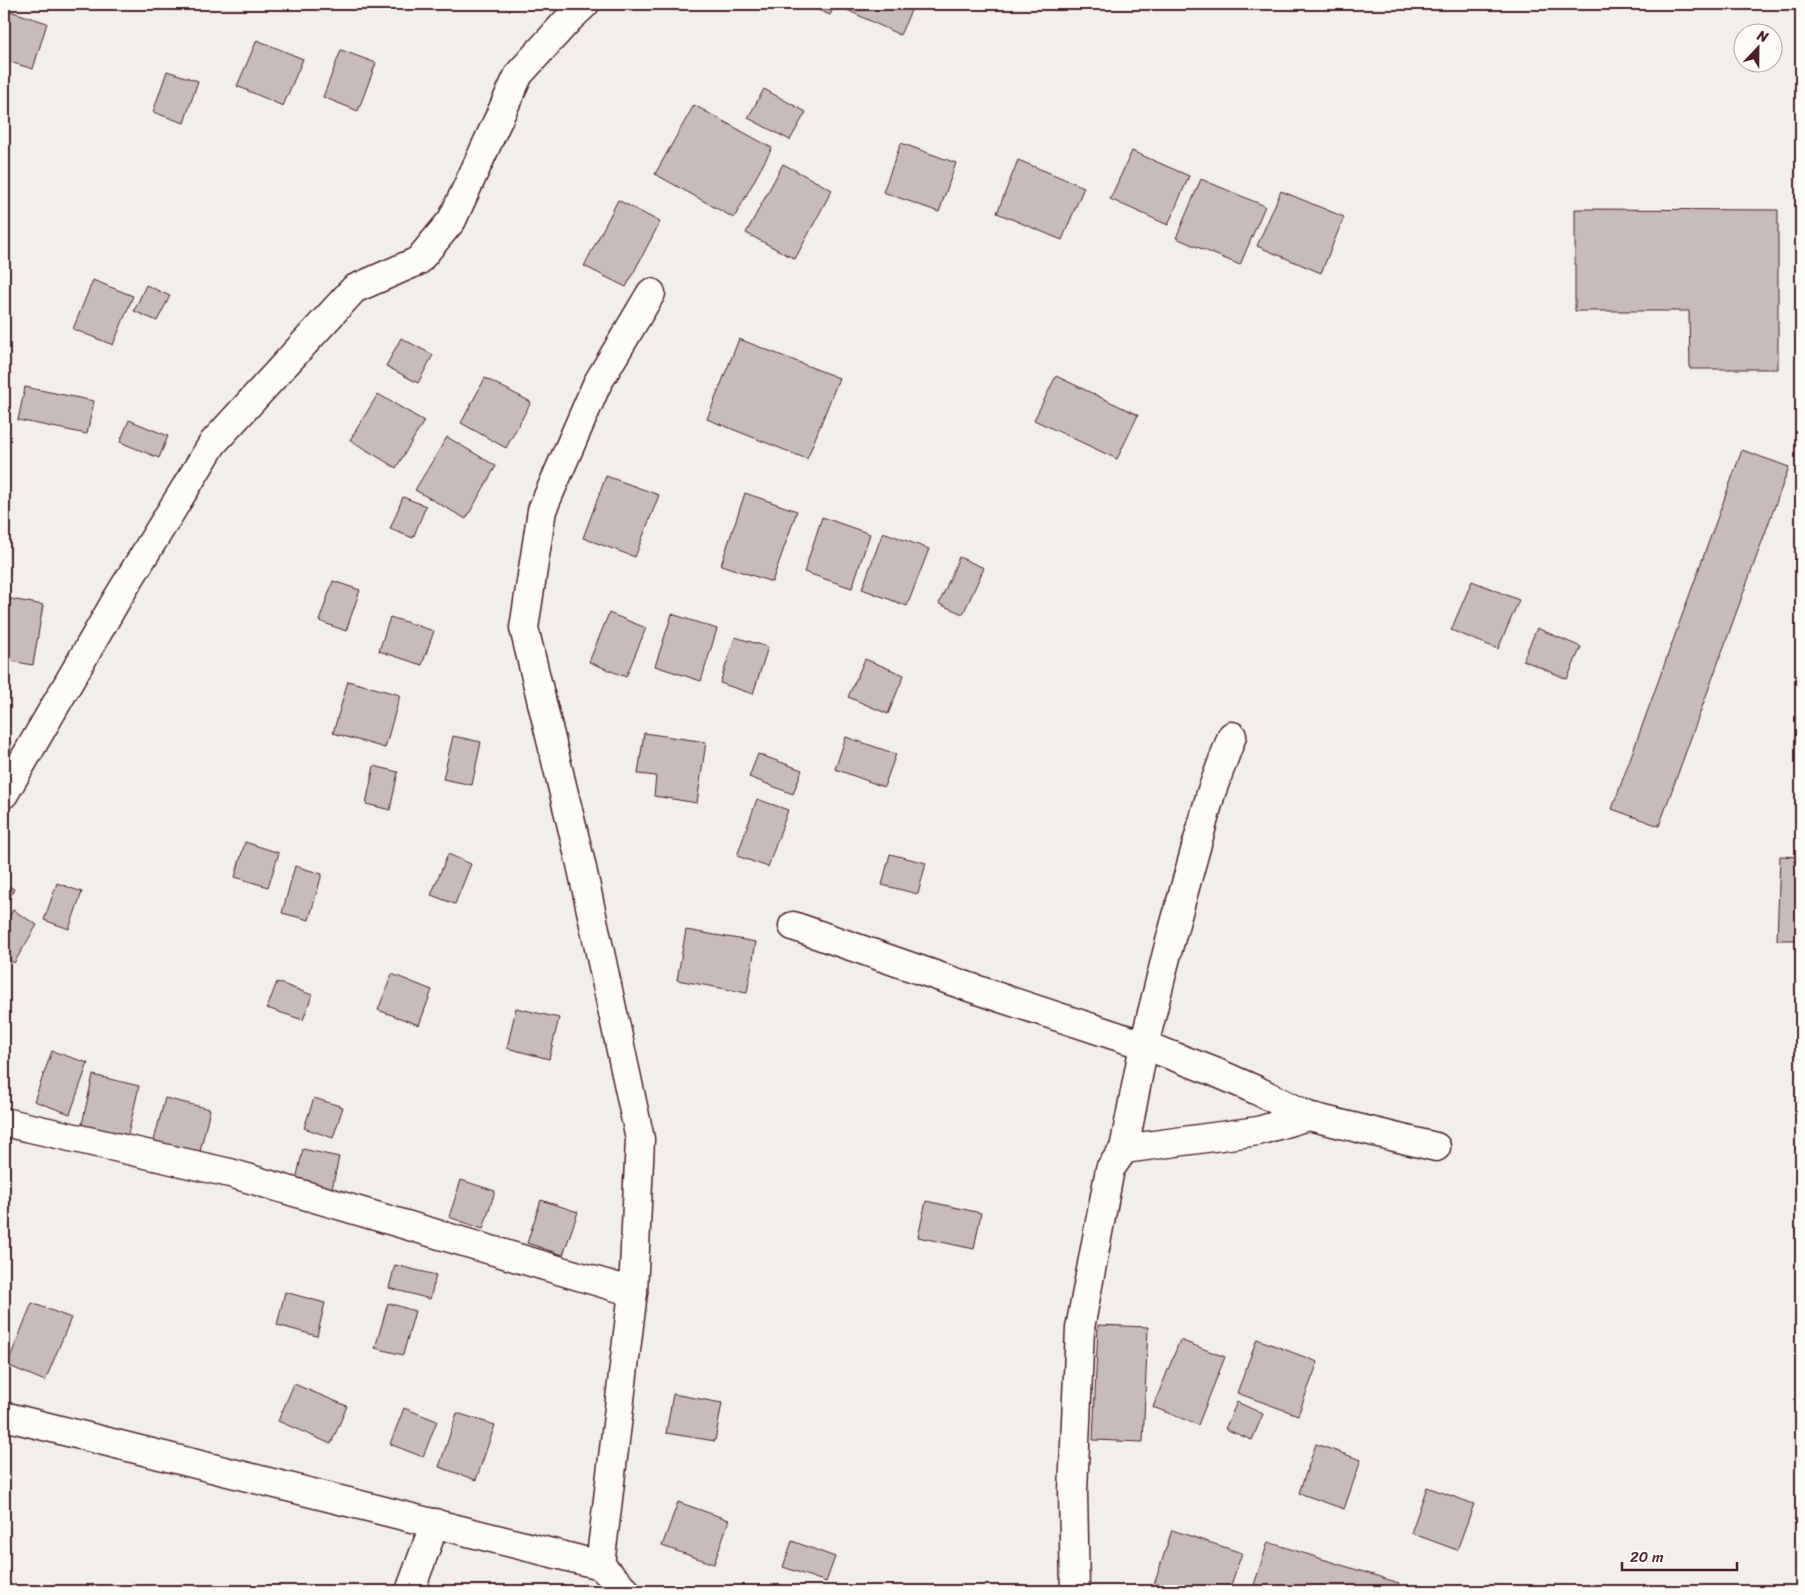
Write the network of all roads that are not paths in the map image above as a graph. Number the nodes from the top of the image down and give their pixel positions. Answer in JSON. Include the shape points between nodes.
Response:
{"nodes":[{"id":1,"x":585,"y":4,"type":"edge"},
{"id":2,"x":651,"y":292,"type":"dead end"},
{"id":3,"x":1232,"y":736,"type":"dead end"},
{"id":4,"x":4,"y":794,"type":"edge"},
{"id":5,"x":793,"y":926,"type":"dead end"},
{"id":6,"x":1144,"y":1045,"type":"junction"},
{"id":7,"x":1308,"y":1116,"type":"junction"},
{"id":8,"x":4,"y":1122,"type":"edge"},
{"id":9,"x":1436,"y":1147,"type":"dead end"},
{"id":10,"x":1124,"y":1149,"type":"junction"},
{"id":11,"x":633,"y":1292,"type":"junction"},
{"id":12,"x":4,"y":1416,"type":"edge"},
{"id":13,"x":435,"y":1523,"type":"junction"},
{"id":14,"x":600,"y":1565,"type":"junction"},
{"id":15,"x":410,"y":1591,"type":"edge"},
{"id":16,"x":626,"y":1591,"type":"edge"},
{"id":17,"x":1075,"y":1591,"type":"edge"}],
"edges":[{"from":1,"to":4,"type":"street","via":[[519,74],[452,220],[418,262],[354,289],[213,444]]},
{"from":2,"to":11,"type":"street","via":[[597,384],[542,510],[524,628],[581,864],[640,1139]]},
{"from":3,"to":6,"type":"street","via":[[1211,793]]},
{"from":5,"to":6,"type":"street"},
{"from":6,"to":7,"type":"street","via":[[1239,1082]]},
{"from":6,"to":10,"type":"street"},
{"from":7,"to":9,"type":"street"},
{"from":7,"to":10,"type":"street","via":[[1258,1131]]},
{"from":8,"to":11,"type":"street","via":[[230,1173]]},
{"from":10,"to":17,"type":"street","via":[[1110,1169],[1080,1328],[1073,1491]]},
{"from":11,"to":14,"type":"street"},
{"from":12,"to":13,"type":"street"},
{"from":13,"to":14,"type":"street"},
{"from":13,"to":15,"type":"street"},
{"from":14,"to":16,"type":"street"}]}
